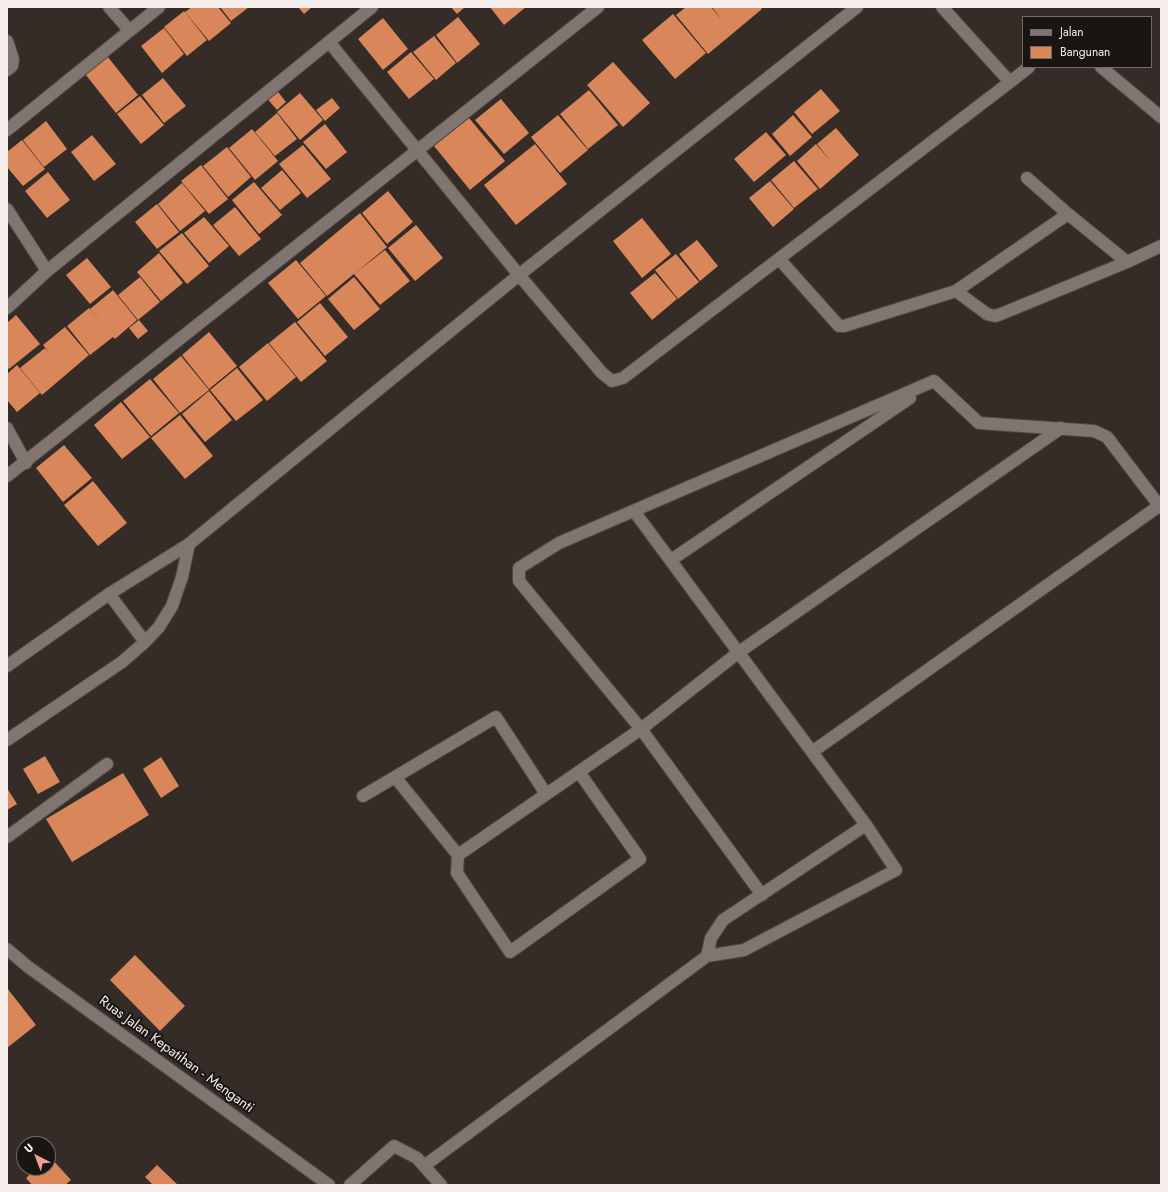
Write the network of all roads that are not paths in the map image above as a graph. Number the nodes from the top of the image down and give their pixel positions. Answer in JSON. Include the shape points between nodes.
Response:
{"nodes":[{"id":1,"x":109,"y":7,"type":"edge"},
{"id":2,"x":159,"y":7,"type":"edge"},
{"id":3,"x":372,"y":7,"type":"edge"},
{"id":4,"x":598,"y":7,"type":"edge"},
{"id":5,"x":857,"y":7,"type":"edge"},
{"id":6,"x":942,"y":7,"type":"edge"},
{"id":7,"x":129,"y":30,"type":"junction"},
{"id":8,"x":7,"y":41,"type":"edge"},
{"id":9,"x":329,"y":42,"type":"junction"},
{"id":10,"x":1029,"y":68,"type":"edge"},
{"id":11,"x":1102,"y":68,"type":"edge"},
{"id":12,"x":7,"y":70,"type":"edge"},
{"id":13,"x":1010,"y":82,"type":"junction"},
{"id":14,"x":1161,"y":116,"type":"edge"},
{"id":15,"x":7,"y":130,"type":"edge"},
{"id":16,"x":416,"y":151,"type":"junction"},
{"id":17,"x":1027,"y":178,"type":"dead end"},
{"id":18,"x":7,"y":208,"type":"edge"},
{"id":19,"x":1068,"y":214,"type":"junction"},
{"id":20,"x":1161,"y":246,"type":"edge"},
{"id":21,"x":780,"y":260,"type":"junction"},
{"id":22,"x":1127,"y":262,"type":"junction"},
{"id":23,"x":47,"y":271,"type":"junction"},
{"id":24,"x":519,"y":275,"type":"junction"},
{"id":25,"x":956,"y":291,"type":"junction"},
{"id":26,"x":7,"y":308,"type":"edge"},
{"id":27,"x":934,"y":381,"type":"junction"},
{"id":28,"x":7,"y":428,"type":"edge"},
{"id":29,"x":1061,"y":428,"type":"junction"},
{"id":30,"x":26,"y":463,"type":"junction"},
{"id":31,"x":7,"y":476,"type":"edge"},
{"id":32,"x":1160,"y":507,"type":"edge"},
{"id":33,"x":634,"y":510,"type":"junction"},
{"id":34,"x":189,"y":544,"type":"junction"},
{"id":35,"x":671,"y":560,"type":"junction"},
{"id":36,"x":109,"y":594,"type":"junction"},
{"id":37,"x":145,"y":642,"type":"junction"},
{"id":38,"x":739,"y":652,"type":"junction"},
{"id":39,"x":7,"y":666,"type":"edge"},
{"id":40,"x":641,"y":729,"type":"junction"},
{"id":41,"x":7,"y":740,"type":"edge"},
{"id":42,"x":812,"y":752,"type":"junction"},
{"id":43,"x":107,"y":764,"type":"dead end"},
{"id":44,"x":579,"y":772,"type":"junction"},
{"id":45,"x":395,"y":777,"type":"junction"},
{"id":46,"x":546,"y":794,"type":"junction"},
{"id":47,"x":363,"y":796,"type":"dead end"},
{"id":48,"x":866,"y":825,"type":"junction"},
{"id":49,"x":7,"y":838,"type":"edge"},
{"id":50,"x":458,"y":855,"type":"junction"},
{"id":51,"x":762,"y":896,"type":"junction"},
{"id":52,"x":8,"y":952,"type":"edge"},
{"id":53,"x":707,"y":956,"type":"junction"},
{"id":54,"x":424,"y":1166,"type":"junction"},
{"id":55,"x":329,"y":1185,"type":"edge"},
{"id":56,"x":350,"y":1185,"type":"edge"},
{"id":57,"x":441,"y":1185,"type":"edge"}],
"edges":[{"from":1,"to":7,"type":"street"},
{"from":2,"to":7,"type":"street"},
{"from":3,"to":9,"type":"street"},
{"from":4,"to":16,"type":"street"},
{"from":5,"to":24,"type":"street"},
{"from":6,"to":13,"type":"street"},
{"from":7,"to":15,"type":"street"},
{"from":8,"to":12,"type":"street","via":[[13,59],[12,66]]},
{"from":9,"to":16,"type":"street"},
{"from":9,"to":23,"type":"street"},
{"from":10,"to":13,"type":"street"},
{"from":11,"to":14,"type":"street"},
{"from":13,"to":21,"type":"street"},
{"from":16,"to":24,"type":"street"},
{"from":16,"to":30,"type":"street"},
{"from":17,"to":19,"type":"street"},
{"from":18,"to":23,"type":"street"},
{"from":19,"to":22,"type":"street"},
{"from":19,"to":25,"type":"street"},
{"from":20,"to":22,"type":"street"},
{"from":21,"to":24,"type":"street","via":[[623,378],[612,381],[602,373]]},
{"from":21,"to":25,"type":"street","via":[[839,326],[850,325]]},
{"from":22,"to":25,"type":"street","via":[[995,316],[987,314]]},
{"from":23,"to":26,"type":"street"},
{"from":24,"to":34,"type":"street"},
{"from":27,"to":29,"type":"street","via":[[979,423]]},
{"from":27,"to":33,"type":"street"},
{"from":27,"to":35,"type":"street"},
{"from":28,"to":30,"type":"street"},
{"from":29,"to":32,"type":"street","via":[[1094,431],[1107,437]]},
{"from":29,"to":38,"type":"street"},
{"from":30,"to":31,"type":"street"},
{"from":32,"to":42,"type":"street"},
{"from":33,"to":35,"type":"street"},
{"from":33,"to":40,"type":"street","via":[[559,543],[519,568],[519,581]]},
{"from":34,"to":36,"type":"street"},
{"from":34,"to":37,"type":"street","via":[[172,606],[159,627]]},
{"from":35,"to":38,"type":"street"},
{"from":36,"to":37,"type":"street"},
{"from":36,"to":39,"type":"street"},
{"from":37,"to":41,"type":"street","via":[[122,662]]},
{"from":38,"to":40,"type":"street"},
{"from":38,"to":42,"type":"street"},
{"from":40,"to":44,"type":"street"},
{"from":40,"to":51,"type":"street"},
{"from":42,"to":48,"type":"street"},
{"from":43,"to":49,"type":"street"},
{"from":44,"to":46,"type":"street"},
{"from":44,"to":50,"type":"street","via":[[640,859],[510,952],[457,873]]},
{"from":45,"to":46,"type":"street","via":[[496,717]]},
{"from":45,"to":47,"type":"street"},
{"from":45,"to":50,"type":"street"},
{"from":46,"to":50,"type":"street"},
{"from":48,"to":51,"type":"street"},
{"from":48,"to":53,"type":"street","via":[[896,870],[744,950]]},
{"from":51,"to":53,"type":"street","via":[[723,920],[711,938]]},
{"from":52,"to":55,"type":"street","name":"Ruas Jalan Kepatihan - Menganti"},
{"from":53,"to":54,"type":"street"},
{"from":54,"to":56,"type":"street","via":[[417,1158],[394,1146]]},
{"from":54,"to":57,"type":"street"}]}
